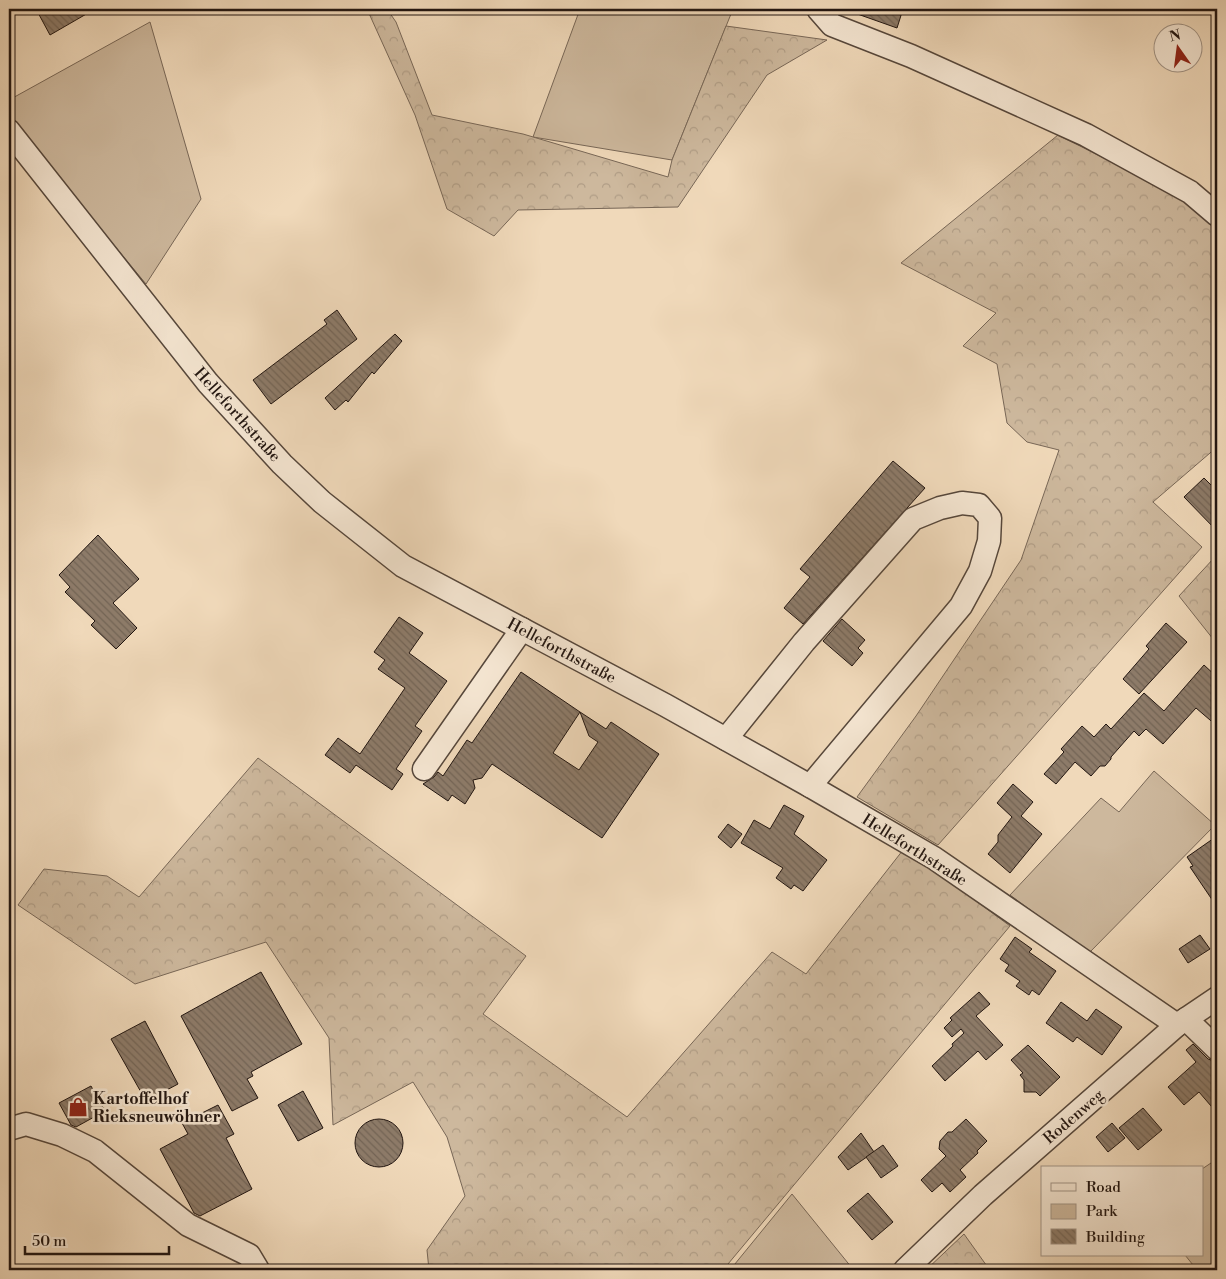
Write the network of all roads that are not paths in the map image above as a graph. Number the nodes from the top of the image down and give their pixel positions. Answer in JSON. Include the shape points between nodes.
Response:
{"nodes":[{"id":1,"x":818,"y":9,"type":"edge"},
{"id":2,"x":9,"y":131,"type":"edge"},
{"id":3,"x":1217,"y":215,"type":"edge"},
{"id":4,"x":522,"y":629,"type":"junction"},
{"id":5,"x":726,"y":739,"type":"junction"},
{"id":6,"x":424,"y":769,"type":"dead end"},
{"id":7,"x":810,"y":786,"type":"junction"},
{"id":8,"x":1217,"y":998,"type":"edge"},
{"id":9,"x":1181,"y":1022,"type":"junction"},
{"id":10,"x":1217,"y":1049,"type":"edge"},
{"id":11,"x":9,"y":1129,"type":"edge"},
{"id":12,"x":258,"y":1270,"type":"edge"},
{"id":13,"x":905,"y":1270,"type":"edge"}],
"edges":[{"from":1,"to":3,"type":"street","via":[[832,24],[1086,135],[1190,192]]},
{"from":2,"to":4,"type":"street","name":"Helleforthstraße","via":[[204,378],[282,464],[322,502],[404,566]]},
{"from":4,"to":5,"type":"street","name":"Helleforthstraße"},
{"from":4,"to":6,"type":"street"},
{"from":5,"to":7,"type":"street","name":"Helleforthstraße"},
{"from":5,"to":7,"type":"street","via":[[804,642],[913,519],[962,503],[980,505],[990,518],[989,541],[980,571],[961,606]]},
{"from":7,"to":9,"type":"street","name":"Helleforthstraße","via":[[934,858]]},
{"from":8,"to":9,"type":"street"},
{"from":9,"to":10,"type":"street","name":"Helleforthstraße"},
{"from":9,"to":13,"type":"street","name":"Rodenweg","via":[[982,1195]]},
{"from":11,"to":12,"type":"street","via":[[26,1124],[62,1135],[95,1151],[188,1225],[249,1255]]}]}
